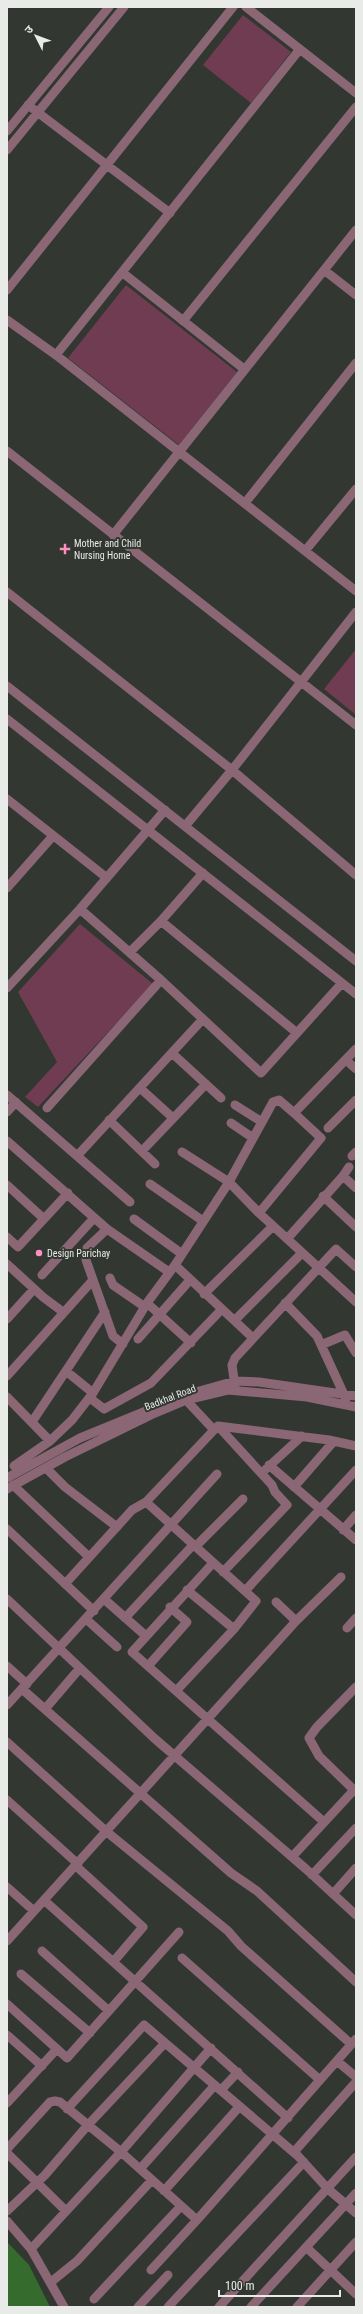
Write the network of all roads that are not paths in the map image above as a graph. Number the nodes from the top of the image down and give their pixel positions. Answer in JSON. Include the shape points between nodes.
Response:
{"nodes":[{"id":1,"x":109,"y":7,"type":"edge"},
{"id":2,"x":124,"y":7,"type":"edge"},
{"id":3,"x":233,"y":7,"type":"edge"},
{"id":4,"x":246,"y":7,"type":"edge"},
{"id":5,"x":300,"y":49,"type":"junction"},
{"id":6,"x":356,"y":93,"type":"edge"},
{"id":7,"x":28,"y":105,"type":"junction"},
{"id":8,"x":356,"y":107,"type":"edge"},
{"id":9,"x":38,"y":112,"type":"junction"},
{"id":10,"x":8,"y":126,"type":"edge"},
{"id":11,"x":21,"y":132,"type":"junction"},
{"id":12,"x":7,"y":150,"type":"edge"},
{"id":13,"x":106,"y":165,"type":"junction"},
{"id":14,"x":170,"y":213,"type":"junction"},
{"id":15,"x":356,"y":230,"type":"edge"},
{"id":16,"x":324,"y":270,"type":"junction"},
{"id":17,"x":123,"y":273,"type":"junction"},
{"id":18,"x":7,"y":290,"type":"edge"},
{"id":19,"x":356,"y":295,"type":"edge"},
{"id":20,"x":7,"y":320,"type":"edge"},
{"id":21,"x":184,"y":321,"type":"junction"},
{"id":22,"x":56,"y":355,"type":"junction"},
{"id":23,"x":356,"y":363,"type":"edge"},
{"id":24,"x":244,"y":369,"type":"junction"},
{"id":25,"x":7,"y":451,"type":"edge"},
{"id":26,"x":178,"y":451,"type":"junction"},
{"id":27,"x":356,"y":489,"type":"edge"},
{"id":28,"x":244,"y":503,"type":"junction"},
{"id":29,"x":113,"y":535,"type":"junction"},
{"id":30,"x":305,"y":551,"type":"junction"},
{"id":31,"x":356,"y":591,"type":"edge"},
{"id":32,"x":7,"y":592,"type":"edge"},
{"id":33,"x":356,"y":612,"type":"edge"},
{"id":34,"x":302,"y":681,"type":"junction"},
{"id":35,"x":7,"y":686,"type":"edge"},
{"id":36,"x":7,"y":719,"type":"edge"},
{"id":37,"x":356,"y":725,"type":"edge"},
{"id":38,"x":232,"y":770,"type":"junction"},
{"id":39,"x":8,"y":802,"type":"edge"},
{"id":40,"x":165,"y":810,"type":"junction"},
{"id":41,"x":186,"y":826,"type":"junction"},
{"id":42,"x":148,"y":830,"type":"junction"},
{"id":43,"x":52,"y":837,"type":"junction"},
{"id":44,"x":203,"y":873,"type":"junction"},
{"id":45,"x":356,"y":875,"type":"edge"},
{"id":46,"x":107,"y":878,"type":"junction"},
{"id":47,"x":7,"y":888,"type":"edge"},
{"id":48,"x":80,"y":910,"type":"junction"},
{"id":49,"x":161,"y":921,"type":"junction"},
{"id":50,"x":130,"y":952,"type":"junction"},
{"id":51,"x":356,"y":961,"type":"edge"},
{"id":52,"x":160,"y":980,"type":"junction"},
{"id":53,"x":342,"y":983,"type":"junction"},
{"id":54,"x":7,"y":988,"type":"edge"},
{"id":55,"x":356,"y":994,"type":"edge"},
{"id":56,"x":202,"y":1020,"type":"junction"},
{"id":57,"x":297,"y":1033,"type":"junction"},
{"id":58,"x":356,"y":1049,"type":"edge"},
{"id":59,"x":173,"y":1054,"type":"junction"},
{"id":60,"x":346,"y":1060,"type":"junction"},
{"id":61,"x":356,"y":1070,"type":"edge"},
{"id":62,"x":206,"y":1084,"type":"junction"},
{"id":63,"x":140,"y":1088,"type":"junction"},
{"id":64,"x":7,"y":1095,"type":"edge"},
{"id":65,"x":221,"y":1098,"type":"dead end"},
{"id":66,"x":356,"y":1100,"type":"edge"},
{"id":67,"x":16,"y":1102,"type":"junction"},
{"id":68,"x":235,"y":1105,"type":"dead end"},
{"id":69,"x":47,"y":1108,"type":"dead end"},
{"id":70,"x":7,"y":1112,"type":"edge"},
{"id":71,"x":294,"y":1113,"type":"junction"},
{"id":72,"x":173,"y":1118,"type":"junction"},
{"id":73,"x":109,"y":1120,"type":"junction"},
{"id":74,"x":262,"y":1122,"type":"junction"},
{"id":75,"x":231,"y":1123,"type":"dead end"},
{"id":76,"x":328,"y":1128,"type":"dead end"},
{"id":77,"x":253,"y":1138,"type":"junction"},
{"id":78,"x":7,"y":1141,"type":"edge"},
{"id":79,"x":142,"y":1152,"type":"junction"},
{"id":80,"x":182,"y":1152,"type":"dead end"},
{"id":81,"x":77,"y":1156,"type":"junction"},
{"id":82,"x":155,"y":1164,"type":"dead end"},
{"id":83,"x":349,"y":1167,"type":"dead end"},
{"id":84,"x":343,"y":1176,"type":"junction"},
{"id":85,"x":229,"y":1182,"type":"junction"},
{"id":86,"x":150,"y":1184,"type":"dead end"},
{"id":87,"x":7,"y":1185,"type":"edge"},
{"id":88,"x":356,"y":1188,"type":"edge"},
{"id":89,"x":68,"y":1193,"type":"junction"},
{"id":90,"x":323,"y":1196,"type":"junction"},
{"id":91,"x":130,"y":1202,"type":"dead end"},
{"id":92,"x":259,"y":1213,"type":"junction"},
{"id":93,"x":44,"y":1218,"type":"junction"},
{"id":94,"x":94,"y":1218,"type":"junction"},
{"id":95,"x":134,"y":1219,"type":"dead end"},
{"id":96,"x":203,"y":1221,"type":"junction"},
{"id":97,"x":273,"y":1226,"type":"junction"},
{"id":98,"x":356,"y":1227,"type":"edge"},
{"id":99,"x":107,"y":1229,"type":"junction"},
{"id":100,"x":7,"y":1237,"type":"edge"},
{"id":101,"x":288,"y":1239,"type":"junction"},
{"id":102,"x":302,"y":1253,"type":"junction"},
{"id":103,"x":182,"y":1254,"type":"junction"},
{"id":104,"x":356,"y":1267,"type":"edge"},
{"id":105,"x":172,"y":1268,"type":"junction"},
{"id":106,"x":319,"y":1268,"type":"junction"},
{"id":107,"x":9,"y":1269,"type":"edge"},
{"id":108,"x":42,"y":1274,"type":"dead end"},
{"id":109,"x":110,"y":1278,"type":"dead end"},
{"id":110,"x":93,"y":1280,"type":"junction"},
{"id":111,"x":190,"y":1280,"type":"junction"},
{"id":112,"x":34,"y":1289,"type":"junction"},
{"id":113,"x":204,"y":1294,"type":"junction"},
{"id":114,"x":356,"y":1302,"type":"edge"},
{"id":115,"x":285,"y":1303,"type":"junction"},
{"id":116,"x":146,"y":1305,"type":"junction"},
{"id":117,"x":222,"y":1309,"type":"junction"},
{"id":118,"x":63,"y":1312,"type":"junction"},
{"id":119,"x":105,"y":1312,"type":"junction"},
{"id":120,"x":160,"y":1315,"type":"junction"},
{"id":121,"x":7,"y":1319,"type":"edge"},
{"id":122,"x":235,"y":1320,"type":"junction"},
{"id":123,"x":253,"y":1338,"type":"junction"},
{"id":124,"x":138,"y":1339,"type":"dead end"},
{"id":125,"x":190,"y":1343,"type":"junction"},
{"id":126,"x":123,"y":1344,"type":"junction"},
{"id":127,"x":321,"y":1345,"type":"junction"},
{"id":128,"x":356,"y":1353,"type":"edge"},
{"id":129,"x":66,"y":1372,"type":"junction"},
{"id":130,"x":7,"y":1376,"type":"edge"},
{"id":131,"x":235,"y":1385,"type":"junction"},
{"id":132,"x":344,"y":1394,"type":"junction"},
{"id":133,"x":92,"y":1395,"type":"junction"},
{"id":134,"x":356,"y":1396,"type":"edge"},
{"id":135,"x":7,"y":1397,"type":"edge"},
{"id":136,"x":186,"y":1400,"type":"junction"},
{"id":137,"x":352,"y":1406,"type":"edge"},
{"id":138,"x":32,"y":1422,"type":"junction"},
{"id":139,"x":216,"y":1428,"type":"junction"},
{"id":140,"x":302,"y":1436,"type":"junction"},
{"id":141,"x":50,"y":1441,"type":"junction"},
{"id":142,"x":334,"y":1441,"type":"junction"},
{"id":143,"x":356,"y":1446,"type":"edge"},
{"id":144,"x":269,"y":1465,"type":"junction"},
{"id":145,"x":13,"y":1466,"type":"edge"},
{"id":146,"x":46,"y":1468,"type":"junction"},
{"id":147,"x":356,"y":1470,"type":"edge"},
{"id":148,"x":217,"y":1474,"type":"dead end"},
{"id":149,"x":260,"y":1474,"type":"junction"},
{"id":150,"x":27,"y":1478,"type":"junction"},
{"id":151,"x":8,"y":1486,"type":"edge"},
{"id":152,"x":294,"y":1487,"type":"junction"},
{"id":153,"x":243,"y":1499,"type":"dead end"},
{"id":154,"x":146,"y":1502,"type":"junction"},
{"id":155,"x":320,"y":1509,"type":"junction"},
{"id":156,"x":356,"y":1515,"type":"edge"},
{"id":157,"x":171,"y":1525,"type":"junction"},
{"id":158,"x":117,"y":1527,"type":"junction"},
{"id":159,"x":7,"y":1529,"type":"edge"},
{"id":160,"x":343,"y":1530,"type":"junction"},
{"id":161,"x":356,"y":1540,"type":"edge"},
{"id":162,"x":194,"y":1546,"type":"junction"},
{"id":163,"x":89,"y":1557,"type":"junction"},
{"id":164,"x":213,"y":1563,"type":"junction"},
{"id":165,"x":223,"y":1572,"type":"junction"},
{"id":166,"x":341,"y":1577,"type":"dead end"},
{"id":167,"x":65,"y":1584,"type":"junction"},
{"id":168,"x":187,"y":1590,"type":"junction"},
{"id":169,"x":245,"y":1591,"type":"junction"},
{"id":170,"x":7,"y":1599,"type":"edge"},
{"id":171,"x":104,"y":1599,"type":"junction"},
{"id":172,"x":276,"y":1602,"type":"dead end"},
{"id":173,"x":170,"y":1607,"type":"junction"},
{"id":174,"x":94,"y":1611,"type":"junction"},
{"id":175,"x":125,"y":1618,"type":"junction"},
{"id":176,"x":356,"y":1618,"type":"edge"},
{"id":177,"x":86,"y":1619,"type":"junction"},
{"id":178,"x":296,"y":1621,"type":"junction"},
{"id":179,"x":347,"y":1628,"type":"dead end"},
{"id":180,"x":234,"y":1629,"type":"junction"},
{"id":181,"x":146,"y":1636,"type":"junction"},
{"id":182,"x":117,"y":1647,"type":"dead end"},
{"id":183,"x":60,"y":1648,"type":"junction"},
{"id":184,"x":7,"y":1666,"type":"edge"},
{"id":185,"x":148,"y":1666,"type":"junction"},
{"id":186,"x":80,"y":1668,"type":"junction"},
{"id":187,"x":25,"y":1686,"type":"junction"},
{"id":188,"x":355,"y":1689,"type":"edge"},
{"id":189,"x":176,"y":1691,"type":"junction"},
{"id":190,"x":7,"y":1706,"type":"edge"},
{"id":191,"x":45,"y":1708,"type":"junction"},
{"id":192,"x":208,"y":1719,"type":"junction"},
{"id":193,"x":7,"y":1742,"type":"edge"},
{"id":194,"x":175,"y":1756,"type":"junction"},
{"id":195,"x":355,"y":1791,"type":"edge"},
{"id":196,"x":141,"y":1794,"type":"junction"},
{"id":197,"x":7,"y":1800,"type":"edge"},
{"id":198,"x":324,"y":1822,"type":"junction"},
{"id":199,"x":356,"y":1828,"type":"edge"},
{"id":200,"x":107,"y":1832,"type":"junction"},
{"id":201,"x":292,"y":1857,"type":"junction"},
{"id":202,"x":77,"y":1865,"type":"junction"},
{"id":203,"x":356,"y":1868,"type":"edge"},
{"id":204,"x":312,"y":1875,"type":"junction"},
{"id":205,"x":7,"y":1887,"type":"edge"},
{"id":206,"x":333,"y":1894,"type":"junction"},
{"id":207,"x":45,"y":1901,"type":"junction"},
{"id":208,"x":34,"y":1911,"type":"junction"},
{"id":209,"x":356,"y":1915,"type":"edge"},
{"id":210,"x":179,"y":1932,"type":"dead end"},
{"id":211,"x":7,"y":1941,"type":"edge"},
{"id":212,"x":42,"y":1951,"type":"dead end"},
{"id":213,"x":182,"y":1958,"type":"dead end"},
{"id":214,"x":114,"y":1961,"type":"junction"},
{"id":215,"x":21,"y":1974,"type":"dead end"},
{"id":216,"x":136,"y":1981,"type":"junction"},
{"id":217,"x":356,"y":1982,"type":"edge"},
{"id":218,"x":7,"y":2004,"type":"edge"},
{"id":219,"x":109,"y":2011,"type":"junction"},
{"id":220,"x":90,"y":2033,"type":"junction"},
{"id":221,"x":7,"y":2035,"type":"edge"},
{"id":222,"x":354,"y":2041,"type":"edge"},
{"id":223,"x":165,"y":2043,"type":"junction"},
{"id":224,"x":211,"y":2048,"type":"junction"},
{"id":225,"x":56,"y":2050,"type":"junction"},
{"id":226,"x":337,"y":2061,"type":"junction"},
{"id":227,"x":42,"y":2066,"type":"junction"},
{"id":228,"x":194,"y":2067,"type":"junction"},
{"id":229,"x":238,"y":2072,"type":"junction"},
{"id":230,"x":355,"y":2076,"type":"edge"},
{"id":231,"x":320,"y":2080,"type":"junction"},
{"id":232,"x":218,"y":2088,"type":"junction"},
{"id":233,"x":7,"y":2103,"type":"edge"},
{"id":234,"x":240,"y":2107,"type":"junction"},
{"id":235,"x":67,"y":2109,"type":"junction"},
{"id":236,"x":288,"y":2118,"type":"junction"},
{"id":237,"x":87,"y":2126,"type":"junction"},
{"id":238,"x":271,"y":2135,"type":"junction"},
{"id":239,"x":7,"y":2149,"type":"edge"},
{"id":240,"x":121,"y":2152,"type":"junction"},
{"id":241,"x":294,"y":2152,"type":"junction"},
{"id":242,"x":7,"y":2153,"type":"edge"},
{"id":243,"x":356,"y":2157,"type":"edge"},
{"id":244,"x":304,"y":2162,"type":"junction"},
{"id":245,"x":140,"y":2169,"type":"junction"},
{"id":246,"x":152,"y":2180,"type":"junction"},
{"id":247,"x":37,"y":2183,"type":"junction"},
{"id":248,"x":328,"y":2189,"type":"junction"},
{"id":249,"x":164,"y":2191,"type":"junction"},
{"id":250,"x":356,"y":2193,"type":"edge"},
{"id":251,"x":346,"y":2204,"type":"junction"},
{"id":252,"x":181,"y":2206,"type":"junction"},
{"id":253,"x":7,"y":2211,"type":"edge"},
{"id":254,"x":66,"y":2211,"type":"junction"},
{"id":255,"x":356,"y":2213,"type":"edge"},
{"id":256,"x":197,"y":2220,"type":"junction"},
{"id":257,"x":7,"y":2221,"type":"edge"},
{"id":258,"x":356,"y":2242,"type":"edge"},
{"id":259,"x":306,"y":2247,"type":"junction"},
{"id":260,"x":32,"y":2249,"type":"junction"},
{"id":261,"x":151,"y":2270,"type":"dead end"},
{"id":262,"x":330,"y":2270,"type":"junction"},
{"id":263,"x":168,"y":2275,"type":"dead end"},
{"id":264,"x":51,"y":2282,"type":"junction"},
{"id":265,"x":356,"y":2294,"type":"edge"},
{"id":266,"x":94,"y":2299,"type":"dead end"},
{"id":267,"x":64,"y":2307,"type":"edge"},
{"id":268,"x":138,"y":2307,"type":"edge"},
{"id":269,"x":168,"y":2307,"type":"edge"},
{"id":270,"x":219,"y":2307,"type":"edge"},
{"id":271,"x":251,"y":2307,"type":"edge"},
{"id":272,"x":297,"y":2307,"type":"edge"}],
"edges":[{"from":1,"to":7,"type":"street"},
{"from":2,"to":9,"type":"street"},
{"from":3,"to":13,"type":"street"},
{"from":4,"to":5,"type":"street"},
{"from":5,"to":6,"type":"street"},
{"from":5,"to":14,"type":"street"},
{"from":7,"to":9,"type":"street"},
{"from":7,"to":10,"type":"street"},
{"from":8,"to":21,"type":"street"},
{"from":9,"to":11,"type":"street"},
{"from":9,"to":13,"type":"street"},
{"from":10,"to":11,"type":"street"},
{"from":11,"to":12,"type":"street"},
{"from":13,"to":14,"type":"street"},
{"from":13,"to":18,"type":"street"},
{"from":14,"to":17,"type":"street"},
{"from":15,"to":16,"type":"street"},
{"from":16,"to":19,"type":"street"},
{"from":16,"to":24,"type":"street"},
{"from":17,"to":21,"type":"street"},
{"from":17,"to":22,"type":"street"},
{"from":20,"to":22,"type":"street"},
{"from":21,"to":24,"type":"street"},
{"from":22,"to":26,"type":"street"},
{"from":23,"to":28,"type":"street"},
{"from":24,"to":26,"type":"street"},
{"from":25,"to":29,"type":"street"},
{"from":26,"to":28,"type":"street"},
{"from":26,"to":29,"type":"street"},
{"from":27,"to":30,"type":"street"},
{"from":28,"to":30,"type":"street"},
{"from":29,"to":34,"type":"street"},
{"from":30,"to":31,"type":"street"},
{"from":32,"to":38,"type":"street"},
{"from":33,"to":34,"type":"street"},
{"from":34,"to":37,"type":"street"},
{"from":34,"to":38,"type":"street"},
{"from":35,"to":40,"type":"street"},
{"from":36,"to":42,"type":"street"},
{"from":38,"to":41,"type":"street"},
{"from":38,"to":45,"type":"street"},
{"from":39,"to":43,"type":"street"},
{"from":40,"to":41,"type":"street"},
{"from":40,"to":42,"type":"street"},
{"from":41,"to":51,"type":"street"},
{"from":42,"to":44,"type":"street"},
{"from":42,"to":46,"type":"street"},
{"from":43,"to":46,"type":"street"},
{"from":43,"to":47,"type":"street"},
{"from":44,"to":49,"type":"street"},
{"from":44,"to":53,"type":"street"},
{"from":46,"to":48,"type":"street"},
{"from":48,"to":50,"type":"street"},
{"from":48,"to":54,"type":"street"},
{"from":49,"to":50,"type":"street"},
{"from":49,"to":57,"type":"street"},
{"from":50,"to":52,"type":"street"},
{"from":52,"to":56,"type":"street"},
{"from":52,"to":69,"type":"street"},
{"from":53,"to":55,"type":"street"},
{"from":53,"to":57,"type":"street"},
{"from":56,"to":57,"type":"street","via":[[261,1073]]},
{"from":56,"to":59,"type":"street"},
{"from":58,"to":60,"type":"street"},
{"from":59,"to":62,"type":"street"},
{"from":59,"to":63,"type":"street"},
{"from":60,"to":61,"type":"street"},
{"from":60,"to":71,"type":"street"},
{"from":62,"to":65,"type":"street"},
{"from":62,"to":72,"type":"street"},
{"from":63,"to":72,"type":"street"},
{"from":63,"to":73,"type":"street"},
{"from":64,"to":67,"type":"street"},
{"from":66,"to":76,"type":"street"},
{"from":67,"to":70,"type":"street"},
{"from":67,"to":81,"type":"street"},
{"from":68,"to":74,"type":"street"},
{"from":71,"to":74,"type":"street","via":[[276,1100]]},
{"from":71,"to":92,"type":"street","via":[[321,1138]]},
{"from":72,"to":79,"type":"street"},
{"from":73,"to":79,"type":"street"},
{"from":73,"to":81,"type":"street"},
{"from":74,"to":77,"type":"street"},
{"from":75,"to":77,"type":"street"},
{"from":77,"to":85,"type":"street"},
{"from":78,"to":89,"type":"street"},
{"from":79,"to":82,"type":"street"},
{"from":80,"to":85,"type":"street"},
{"from":81,"to":91,"type":"street"},
{"from":83,"to":84,"type":"street"},
{"from":84,"to":88,"type":"street"},
{"from":84,"to":90,"type":"street"},
{"from":85,"to":92,"type":"street"},
{"from":85,"to":96,"type":"street"},
{"from":86,"to":96,"type":"street"},
{"from":87,"to":93,"type":"street"},
{"from":89,"to":93,"type":"street"},
{"from":89,"to":94,"type":"street"},
{"from":90,"to":98,"type":"street"},
{"from":90,"to":101,"type":"street"},
{"from":92,"to":97,"type":"street"},
{"from":93,"to":100,"type":"street","via":[[18,1247]]},
{"from":94,"to":99,"type":"street"},
{"from":94,"to":108,"type":"street"},
{"from":95,"to":103,"type":"street"},
{"from":96,"to":103,"type":"street"},
{"from":97,"to":101,"type":"street"},
{"from":97,"to":113,"type":"street"},
{"from":99,"to":105,"type":"street"},
{"from":99,"to":110,"type":"street","via":[[86,1252]]},
{"from":101,"to":102,"type":"street"},
{"from":102,"to":106,"type":"street"},
{"from":102,"to":122,"type":"street"},
{"from":103,"to":105,"type":"street"},
{"from":104,"to":106,"type":"street","via":[[336,1249]]},
{"from":105,"to":111,"type":"street"},
{"from":105,"to":116,"type":"street"},
{"from":106,"to":114,"type":"street"},
{"from":106,"to":115,"type":"street"},
{"from":107,"to":112,"type":"street"},
{"from":109,"to":116,"type":"street","via":[[113,1285]]},
{"from":110,"to":118,"type":"street"},
{"from":110,"to":119,"type":"street"},
{"from":111,"to":113,"type":"street"},
{"from":111,"to":120,"type":"street"},
{"from":112,"to":118,"type":"street"},
{"from":112,"to":121,"type":"street"},
{"from":113,"to":117,"type":"street"},
{"from":115,"to":123,"type":"street"},
{"from":115,"to":127,"type":"street","via":[[317,1336]]},
{"from":116,"to":120,"type":"street"},
{"from":116,"to":126,"type":"street"},
{"from":117,"to":122,"type":"street"},
{"from":117,"to":125,"type":"street"},
{"from":118,"to":130,"type":"street"},
{"from":119,"to":126,"type":"street","via":[[113,1336]]},
{"from":119,"to":129,"type":"street"},
{"from":120,"to":124,"type":"street"},
{"from":120,"to":125,"type":"street"},
{"from":122,"to":123,"type":"street"},
{"from":123,"to":131,"type":"street","via":[[232,1365]]},
{"from":125,"to":133,"type":"street","via":[[151,1382],[104,1409]]},
{"from":126,"to":133,"type":"street"},
{"from":127,"to":128,"type":"street","via":[[345,1335]]},
{"from":127,"to":132,"type":"street"},
{"from":129,"to":133,"type":"street"},
{"from":129,"to":138,"type":"street"},
{"from":131,"to":132,"type":"street","name":"Badkhal Road","via":[[259,1382]]},
{"from":131,"to":136,"type":"street","name":"Badkhal Road","via":[[228,1390]]},
{"from":131,"to":137,"type":"street","name":"Badkhal Road"},
{"from":131,"to":145,"type":"street","name":"Badkhal Road","via":[[183,1395]]},
{"from":132,"to":134,"type":"street","name":"Badkhal Road"},
{"from":132,"to":137,"type":"street"},
{"from":133,"to":141,"type":"street","via":[[72,1420]]},
{"from":135,"to":138,"type":"street"},
{"from":136,"to":139,"type":"street"},
{"from":136,"to":146,"type":"street","name":"Badkhal Road"},
{"from":138,"to":141,"type":"street"},
{"from":139,"to":140,"type":"street"},
{"from":139,"to":149,"type":"street"},
{"from":139,"to":154,"type":"street"},
{"from":140,"to":142,"type":"street"},
{"from":140,"to":144,"type":"street"},
{"from":141,"to":145,"type":"street"},
{"from":142,"to":143,"type":"street"},
{"from":142,"to":152,"type":"street"},
{"from":144,"to":149,"type":"street"},
{"from":144,"to":152,"type":"street"},
{"from":145,"to":150,"type":"street"},
{"from":145,"to":151,"type":"street","name":"Badkhal Road"},
{"from":146,"to":150,"type":"street","name":"Badkhal Road"},
{"from":146,"to":158,"type":"street","via":[[64,1487]]},
{"from":147,"to":155,"type":"street"},
{"from":148,"to":157,"type":"street"},
{"from":149,"to":165,"type":"street","via":[[287,1505]]},
{"from":150,"to":151,"type":"street","name":"Badkhal Road"},
{"from":151,"to":163,"type":"street"},
{"from":152,"to":155,"type":"street"},
{"from":153,"to":162,"type":"street"},
{"from":154,"to":157,"type":"street"},
{"from":154,"to":158,"type":"street","via":[[137,1506]]},
{"from":155,"to":160,"type":"street"},
{"from":155,"to":169,"type":"street"},
{"from":156,"to":160,"type":"street"},
{"from":157,"to":162,"type":"street"},
{"from":157,"to":171,"type":"street"},
{"from":158,"to":163,"type":"street"},
{"from":159,"to":167,"type":"street"},
{"from":160,"to":161,"type":"street"},
{"from":162,"to":164,"type":"street"},
{"from":162,"to":175,"type":"street"},
{"from":163,"to":167,"type":"street"},
{"from":164,"to":165,"type":"street"},
{"from":164,"to":168,"type":"street"},
{"from":165,"to":169,"type":"street"},
{"from":166,"to":178,"type":"street"},
{"from":167,"to":174,"type":"street"},
{"from":168,"to":173,"type":"street"},
{"from":168,"to":180,"type":"street"},
{"from":169,"to":180,"type":"street","via":[[256,1600]]},
{"from":170,"to":183,"type":"street"},
{"from":171,"to":174,"type":"street"},
{"from":171,"to":175,"type":"street"},
{"from":172,"to":178,"type":"street"},
{"from":173,"to":181,"type":"street"},
{"from":173,"to":185,"type":"street","via":[[187,1622]]},
{"from":174,"to":177,"type":"street"},
{"from":175,"to":181,"type":"street"},
{"from":176,"to":179,"type":"street"},
{"from":177,"to":182,"type":"street"},
{"from":177,"to":183,"type":"street"},
{"from":178,"to":192,"type":"street"},
{"from":180,"to":189,"type":"street"},
{"from":181,"to":185,"type":"street","via":[[132,1652]]},
{"from":183,"to":186,"type":"street"},
{"from":183,"to":187,"type":"street"},
{"from":184,"to":187,"type":"street"},
{"from":185,"to":189,"type":"street"},
{"from":186,"to":191,"type":"street"},
{"from":186,"to":194,"type":"street"},
{"from":187,"to":190,"type":"street"},
{"from":187,"to":191,"type":"street"},
{"from":188,"to":195,"type":"street","via":[[309,1738],[319,1756]]},
{"from":189,"to":192,"type":"street"},
{"from":191,"to":196,"type":"street"},
{"from":192,"to":194,"type":"street"},
{"from":192,"to":198,"type":"street"},
{"from":193,"to":200,"type":"street"},
{"from":194,"to":196,"type":"street"},
{"from":194,"to":201,"type":"street"},
{"from":195,"to":198,"type":"street"},
{"from":196,"to":200,"type":"street"},
{"from":196,"to":217,"type":"street","via":[[231,1873],[257,1892]]},
{"from":197,"to":202,"type":"street"},
{"from":198,"to":201,"type":"street"},
{"from":199,"to":204,"type":"street"},
{"from":200,"to":202,"type":"street"},
{"from":200,"to":222,"type":"street","via":[[228,1931],[241,1946]]},
{"from":201,"to":204,"type":"street"},
{"from":202,"to":207,"type":"street"},
{"from":202,"to":214,"type":"street","via":[[143,1927]]},
{"from":203,"to":206,"type":"street"},
{"from":204,"to":206,"type":"street"},
{"from":205,"to":208,"type":"street"},
{"from":206,"to":209,"type":"street"},
{"from":207,"to":208,"type":"street"},
{"from":207,"to":214,"type":"street"},
{"from":208,"to":211,"type":"street"},
{"from":210,"to":216,"type":"street"},
{"from":212,"to":219,"type":"street"},
{"from":213,"to":231,"type":"street"},
{"from":214,"to":216,"type":"street"},
{"from":215,"to":220,"type":"street"},
{"from":216,"to":219,"type":"street"},
{"from":216,"to":224,"type":"street"},
{"from":218,"to":225,"type":"street"},
{"from":219,"to":220,"type":"street"},
{"from":220,"to":225,"type":"street","via":[[67,2058]]},
{"from":221,"to":227,"type":"street"},
{"from":222,"to":226,"type":"street"},
{"from":223,"to":228,"type":"street"},
{"from":223,"to":235,"type":"street","via":[[144,2025]]},
{"from":223,"to":237,"type":"street"},
{"from":224,"to":228,"type":"street"},
{"from":224,"to":229,"type":"street"},
{"from":225,"to":227,"type":"street"},
{"from":226,"to":230,"type":"street"},
{"from":226,"to":231,"type":"street"},
{"from":227,"to":233,"type":"street"},
{"from":228,"to":232,"type":"street"},
{"from":228,"to":240,"type":"street"},
{"from":229,"to":232,"type":"street"},
{"from":229,"to":236,"type":"street"},
{"from":230,"to":241,"type":"street"},
{"from":231,"to":236,"type":"street"},
{"from":232,"to":234,"type":"street"},
{"from":232,"to":245,"type":"street"},
{"from":234,"to":238,"type":"street"},
{"from":234,"to":249,"type":"street"},
{"from":235,"to":237,"type":"street"},
{"from":235,"to":239,"type":"street","via":[[60,2102],[50,2102]]},
{"from":236,"to":238,"type":"street"},
{"from":237,"to":240,"type":"street"},
{"from":237,"to":247,"type":"street"},
{"from":238,"to":241,"type":"street"},
{"from":238,"to":256,"type":"street"},
{"from":240,"to":245,"type":"street"},
{"from":240,"to":254,"type":"street"},
{"from":241,"to":244,"type":"street"},
{"from":242,"to":247,"type":"street"},
{"from":243,"to":248,"type":"street"},
{"from":244,"to":248,"type":"street"},
{"from":244,"to":269,"type":"street"},
{"from":245,"to":246,"type":"street"},
{"from":246,"to":249,"type":"street"},
{"from":246,"to":264,"type":"street","via":[[77,2261]]},
{"from":247,"to":253,"type":"street"},
{"from":247,"to":254,"type":"street"},
{"from":248,"to":251,"type":"street"},
{"from":248,"to":270,"type":"street"},
{"from":249,"to":252,"type":"street"},
{"from":250,"to":251,"type":"street"},
{"from":251,"to":255,"type":"street"},
{"from":251,"to":259,"type":"street"},
{"from":252,"to":256,"type":"street"},
{"from":252,"to":266,"type":"street"},
{"from":254,"to":260,"type":"street"},
{"from":256,"to":261,"type":"street"},
{"from":257,"to":260,"type":"street"},
{"from":258,"to":262,"type":"street"},
{"from":259,"to":262,"type":"street"},
{"from":259,"to":271,"type":"street"},
{"from":260,"to":264,"type":"street"},
{"from":262,"to":265,"type":"street"},
{"from":262,"to":272,"type":"street"},
{"from":263,"to":268,"type":"street"},
{"from":264,"to":267,"type":"street"}]}
